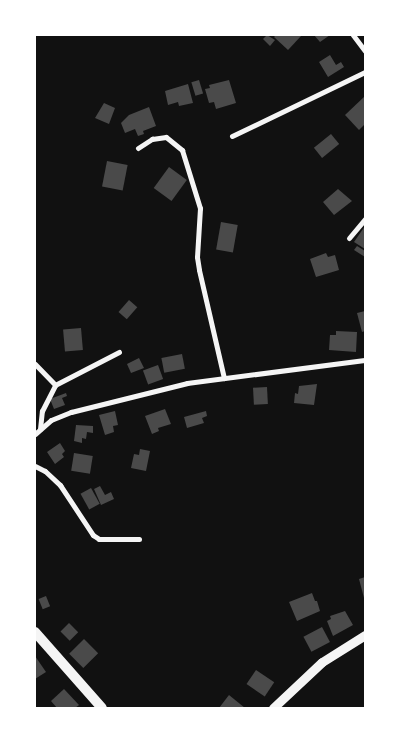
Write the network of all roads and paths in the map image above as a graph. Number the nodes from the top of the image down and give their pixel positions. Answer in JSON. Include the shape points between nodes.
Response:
{"nodes":[{"id":1,"x":353,"y":35,"type":"edge"},
{"id":2,"x":365,"y":51,"type":"edge"},
{"id":3,"x":365,"y":72,"type":"edge"},
{"id":4,"x":232,"y":136,"type":"dead end"},
{"id":5,"x":138,"y":148,"type":"dead end"},
{"id":6,"x":365,"y":219,"type":"edge"},
{"id":7,"x":349,"y":238,"type":"dead end"},
{"id":8,"x":119,"y":352,"type":"dead end"},
{"id":9,"x":365,"y":360,"type":"edge"},
{"id":10,"x":35,"y":364,"type":"edge"},
{"id":11,"x":224,"y":378,"type":"junction"},
{"id":12,"x":55,"y":385,"type":"junction"},
{"id":13,"x":40,"y":429,"type":"junction"},
{"id":14,"x":35,"y":434,"type":"edge"},
{"id":15,"x":35,"y":466,"type":"edge"},
{"id":16,"x":139,"y":540,"type":"dead end"},
{"id":17,"x":35,"y":632,"type":"edge"},
{"id":18,"x":365,"y":635,"type":"edge"},
{"id":19,"x":102,"y":708,"type":"edge"},
{"id":20,"x":273,"y":708,"type":"edge"}],
"edges":[{"from":1,"to":2,"type":"street"},
{"from":3,"to":4,"type":"street"},
{"from":5,"to":11,"type":"street","via":[[152,139],[166,137],[182,150],[200,208],[199,270]]},
{"from":6,"to":7,"type":"street"},
{"from":8,"to":12,"type":"street"},
{"from":9,"to":11,"type":"street"},
{"from":10,"to":12,"type":"street"},
{"from":11,"to":13,"type":"street","via":[[187,383],[71,412],[51,420]]},
{"from":12,"to":13,"type":"street","via":[[42,411]]},
{"from":13,"to":14,"type":"street"},
{"from":15,"to":16,"type":"street","via":[[60,485],[93,536]]},
{"from":17,"to":19,"type":"main road"},
{"from":18,"to":20,"type":"street","via":[[322,662]]}]}
